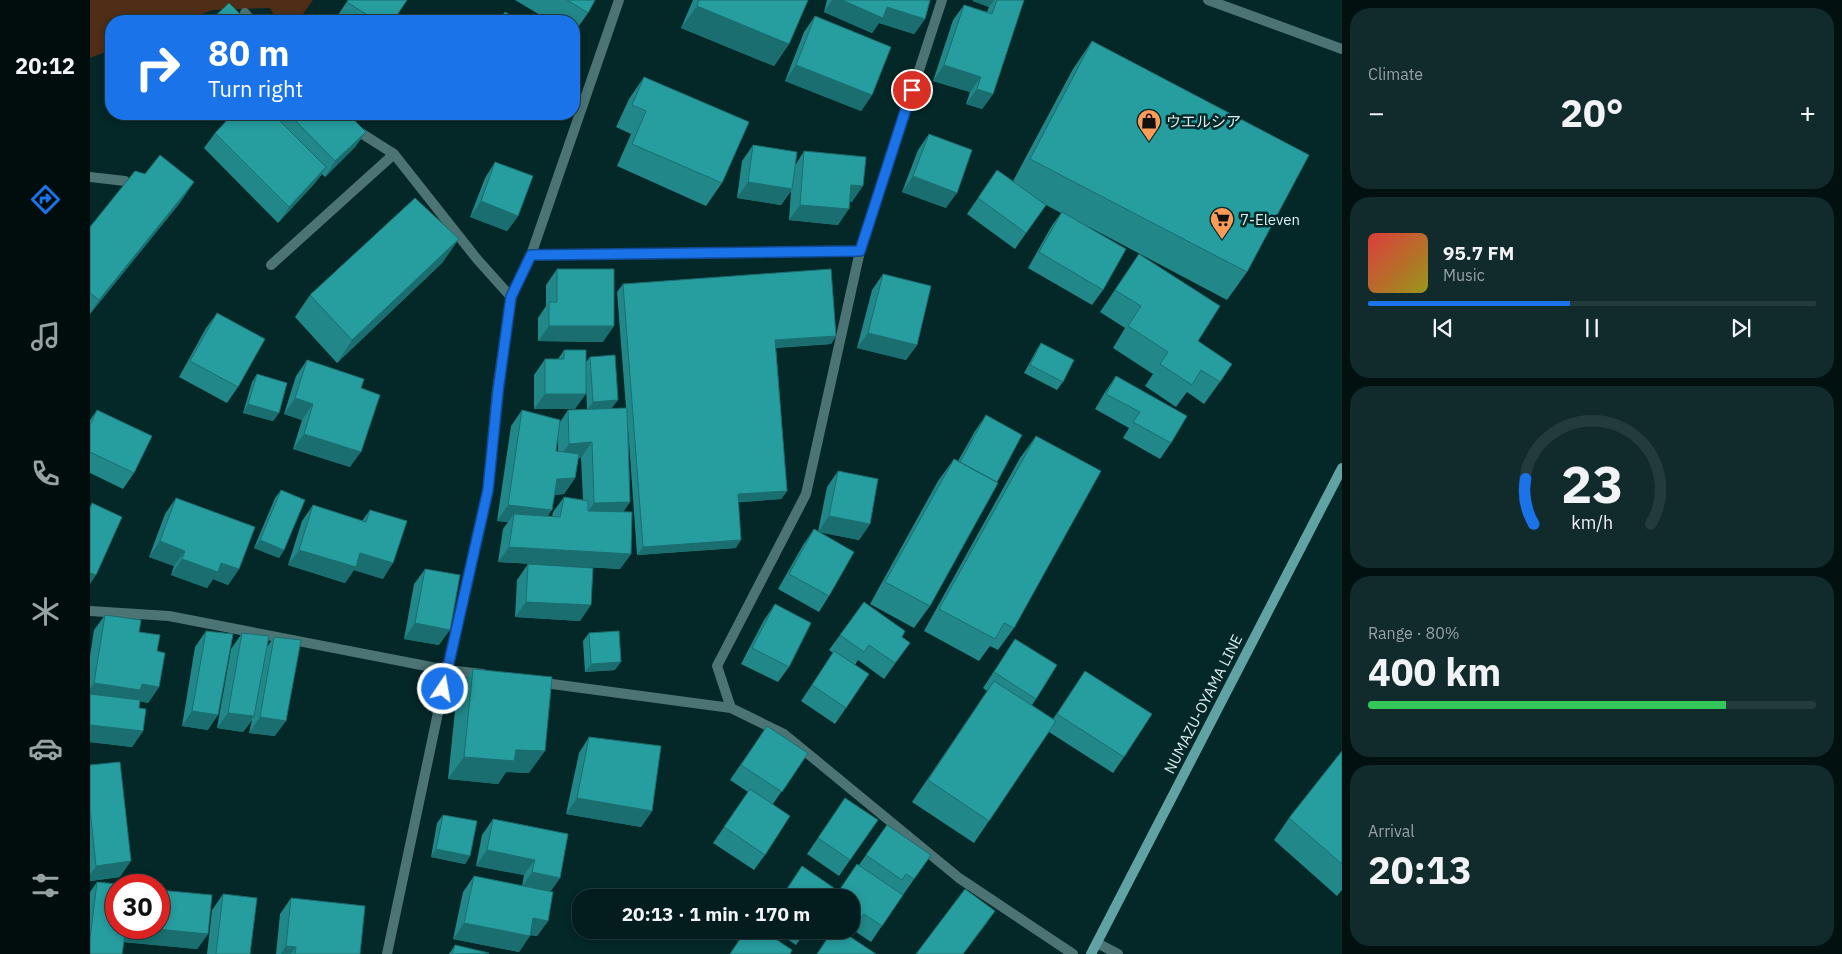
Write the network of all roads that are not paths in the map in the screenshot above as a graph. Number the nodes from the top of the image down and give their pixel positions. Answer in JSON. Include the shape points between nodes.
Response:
{"nodes":[{"id":1,"x":619,"y":0,"type":"edge"},
{"id":2,"x":942,"y":0,"type":"edge"},
{"id":3,"x":1208,"y":0,"type":"edge"},
{"id":4,"x":1342,"y":50,"type":"edge"},
{"id":5,"x":580,"y":113,"type":"edge"},
{"id":6,"x":346,"y":120,"type":"edge"},
{"id":7,"x":578,"y":120,"type":"edge"},
{"id":8,"x":394,"y":154,"type":"junction"},
{"id":9,"x":90,"y":177,"type":"edge"},
{"id":10,"x":125,"y":180,"type":"edge"},
{"id":11,"x":860,"y":251,"type":"junction"},
{"id":12,"x":531,"y":255,"type":"junction"},
{"id":13,"x":271,"y":265,"type":"dead end"},
{"id":14,"x":511,"y":297,"type":"junction"},
{"id":15,"x":1342,"y":468,"type":"edge"},
{"id":16,"x":90,"y":611,"type":"edge"},
{"id":17,"x":447,"y":670,"type":"junction"},
{"id":18,"x":496,"y":676,"type":"edge"},
{"id":19,"x":526,"y":680,"type":"edge"},
{"id":20,"x":731,"y":708,"type":"junction"},
{"id":21,"x":1097,"y":943,"type":"junction"},
{"id":22,"x":387,"y":954,"type":"edge"},
{"id":23,"x":1073,"y":954,"type":"edge"},
{"id":24,"x":1091,"y":954,"type":"edge"},
{"id":25,"x":1118,"y":954,"type":"edge"}],
"edges":[{"from":1,"to":5,"type":"street"},
{"from":2,"to":11,"type":"street"},
{"from":3,"to":4,"type":"street"},
{"from":6,"to":8,"type":"street"},
{"from":7,"to":12,"type":"street"},
{"from":8,"to":13,"type":"street"},
{"from":8,"to":14,"type":"street"},
{"from":9,"to":10,"type":"street"},
{"from":11,"to":12,"type":"street"},
{"from":11,"to":20,"type":"street","via":[[806,494],[717,666]]},
{"from":12,"to":14,"type":"street"},
{"from":14,"to":17,"type":"street","via":[[488,490]]},
{"from":15,"to":21,"type":"main road","name":"NUMAZU-OYAMA LINE"},
{"from":16,"to":17,"type":"street","via":[[168,616]]},
{"from":17,"to":18,"type":"street"},
{"from":17,"to":22,"type":"street"},
{"from":19,"to":20,"type":"street"},
{"from":20,"to":23,"type":"street","via":[[784,734],[959,878]]},
{"from":21,"to":24,"type":"main road","name":"NUMAZU-OYAMA LINE"},
{"from":21,"to":25,"type":"street"}]}
